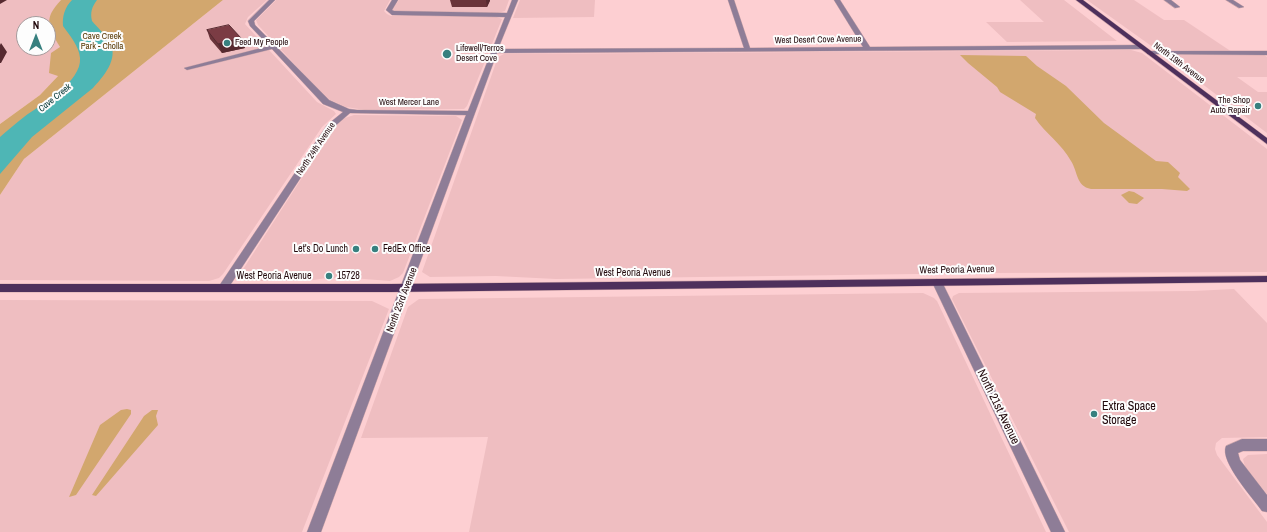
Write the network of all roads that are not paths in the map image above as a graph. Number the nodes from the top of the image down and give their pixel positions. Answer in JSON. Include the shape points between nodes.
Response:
{"nodes":[{"id":1,"x":272,"y":0,"type":"edge"},
{"id":2,"x":395,"y":0,"type":"edge"},
{"id":3,"x":515,"y":0,"type":"edge"},
{"id":4,"x":731,"y":0,"type":"edge"},
{"id":5,"x":836,"y":0,"type":"edge"},
{"id":6,"x":1079,"y":0,"type":"edge"},
{"id":7,"x":1167,"y":0,"type":"edge"},
{"id":8,"x":1229,"y":0,"type":"edge"},
{"id":9,"x":1241,"y":6,"type":"dead end"},
{"id":10,"x":1177,"y":7,"type":"dead end"},
{"id":11,"x":509,"y":14,"type":"junction"},
{"id":12,"x":274,"y":47,"type":"junction"},
{"id":13,"x":1142,"y":47,"type":"junction"},
{"id":14,"x":868,"y":49,"type":"junction"},
{"id":15,"x":748,"y":50,"type":"junction"},
{"id":16,"x":494,"y":51,"type":"junction"},
{"id":17,"x":1150,"y":53,"type":"junction"},
{"id":18,"x":1267,"y":53,"type":"edge"},
{"id":19,"x":188,"y":68,"type":"dead end"},
{"id":20,"x":348,"y":111,"type":"junction"},
{"id":21,"x":472,"y":113,"type":"junction"},
{"id":22,"x":1266,"y":140,"type":"edge"},
{"id":23,"x":1267,"y":279,"type":"edge"},
{"id":24,"x":937,"y":282,"type":"junction"},
{"id":25,"x":0,"y":288,"type":"edge"},
{"id":26,"x":223,"y":288,"type":"junction"},
{"id":27,"x":406,"y":288,"type":"junction"},
{"id":28,"x":1267,"y":445,"type":"edge"},
{"id":29,"x":1267,"y":506,"type":"edge"},
{"id":30,"x":314,"y":532,"type":"edge"},
{"id":31,"x":1058,"y":532,"type":"edge"}],
"edges":[{"from":1,"to":12,"type":"street","via":[[251,21]]},
{"from":2,"to":11,"type":"street","via":[[389,10],[392,13]]},
{"from":3,"to":11,"type":"street","name":"North 23rd Avenue"},
{"from":4,"to":15,"type":"street"},
{"from":5,"to":14,"type":"street"},
{"from":6,"to":13,"type":"main road","name":"North 19th Avenue"},
{"from":7,"to":10,"type":"street"},
{"from":8,"to":9,"type":"street"},
{"from":11,"to":16,"type":"street","name":"North 23rd Avenue"},
{"from":12,"to":19,"type":"street"},
{"from":12,"to":20,"type":"street","via":[[326,102]]},
{"from":13,"to":14,"type":"street","name":"West Desert Cove Avenue"},
{"from":13,"to":17,"type":"main road","name":"North 19th Avenue"},
{"from":14,"to":15,"type":"street","name":"West Desert Cove Avenue"},
{"from":15,"to":16,"type":"street","name":"West Desert Cove Avenue"},
{"from":16,"to":21,"type":"street","name":"North 23rd Avenue"},
{"from":17,"to":18,"type":"street"},
{"from":17,"to":22,"type":"main road","name":"North 19th Avenue"},
{"from":20,"to":21,"type":"street","name":"West Mercer Lane"},
{"from":20,"to":26,"type":"street","name":"North 24th Avenue","via":[[331,125]]},
{"from":21,"to":27,"type":"street","name":"North 23rd Avenue"},
{"from":23,"to":24,"type":"main road","name":"West Peoria Avenue"},
{"from":24,"to":27,"type":"main road","name":"West Peoria Avenue"},
{"from":24,"to":31,"type":"street","name":"North 21st Avenue"},
{"from":25,"to":26,"type":"main road","name":"West Peoria Avenue"},
{"from":26,"to":27,"type":"main road","name":"West Peoria Avenue"},
{"from":27,"to":30,"type":"street","name":"North 23rd Avenue"},
{"from":28,"to":29,"type":"street","via":[[1242,445],[1231,450],[1234,462]]}]}
